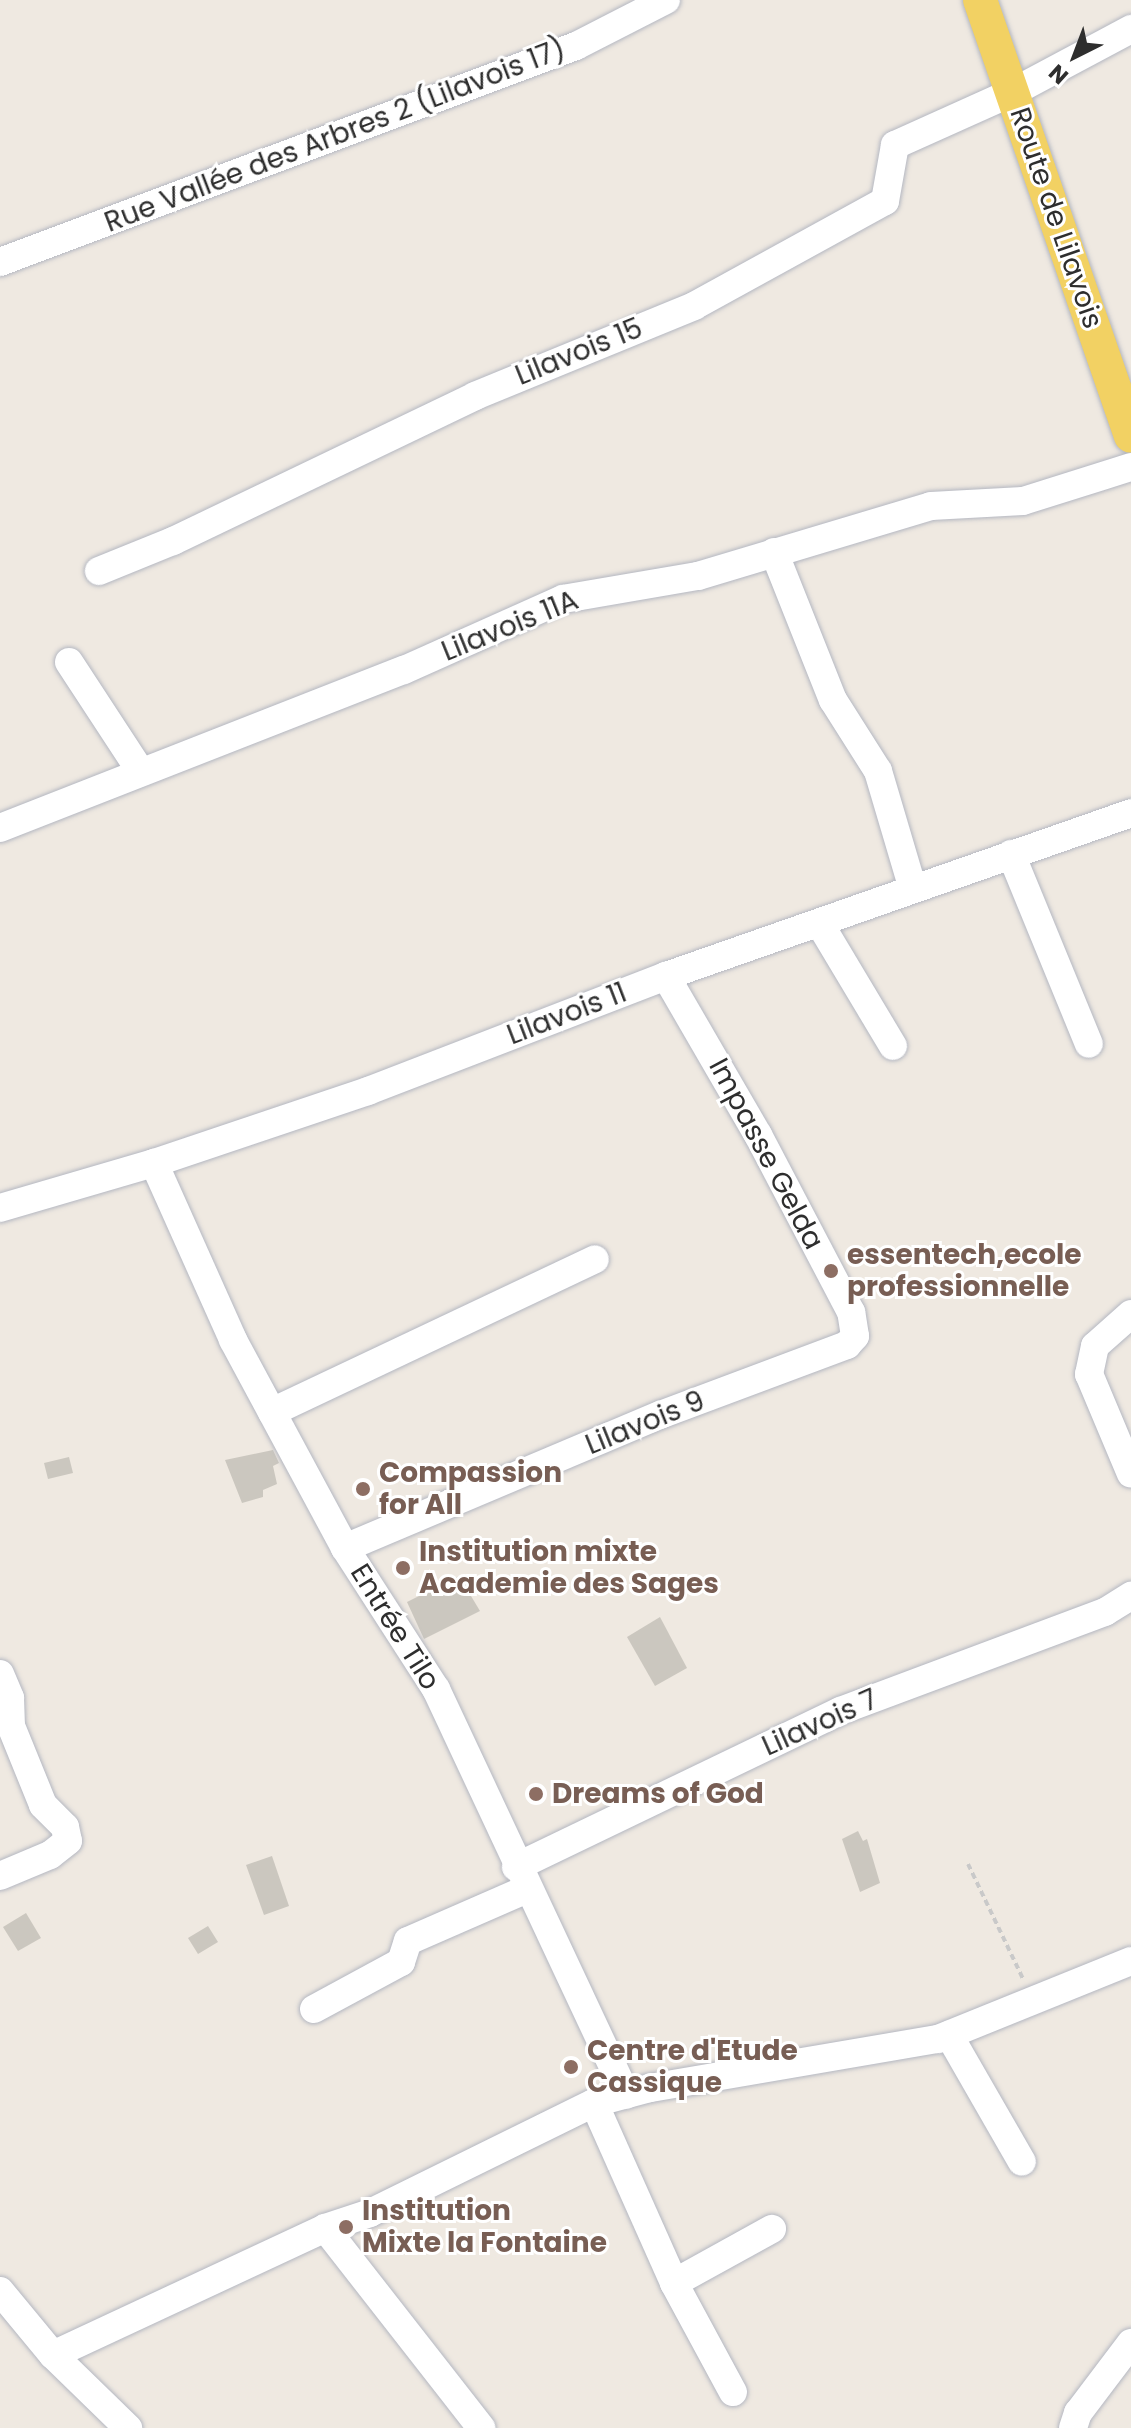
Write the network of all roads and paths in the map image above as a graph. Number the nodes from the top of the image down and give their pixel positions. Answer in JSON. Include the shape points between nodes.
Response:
{"nodes":[{"id":1,"x":666,"y":0,"type":"edge"},
{"id":2,"x":980,"y":0,"type":"edge"},
{"id":3,"x":1131,"y":29,"type":"edge"},
{"id":4,"x":1013,"y":92,"type":"junction"},
{"id":5,"x":0,"y":262,"type":"edge"},
{"id":6,"x":1131,"y":436,"type":"edge"},
{"id":7,"x":1131,"y":467,"type":"edge"},
{"id":8,"x":774,"y":552,"type":"junction"},
{"id":9,"x":99,"y":571,"type":"dead end"},
{"id":10,"x":69,"y":662,"type":"dead end"},
{"id":11,"x":141,"y":772,"type":"junction"},
{"id":12,"x":1131,"y":813,"type":"edge"},
{"id":13,"x":0,"y":828,"type":"edge"},
{"id":14,"x":1011,"y":854,"type":"junction"},
{"id":15,"x":913,"y":889,"type":"junction"},
{"id":16,"x":820,"y":924,"type":"junction"},
{"id":17,"x":666,"y":976,"type":"junction"},
{"id":18,"x":1089,"y":1044,"type":"dead end"},
{"id":19,"x":893,"y":1046,"type":"dead end"},
{"id":20,"x":154,"y":1163,"type":"junction"},
{"id":21,"x":0,"y":1208,"type":"edge"},
{"id":22,"x":595,"y":1259,"type":"dead end"},
{"id":23,"x":1131,"y":1314,"type":"edge"},
{"id":24,"x":855,"y":1336,"type":"joint"},
{"id":25,"x":272,"y":1412,"type":"junction"},
{"id":26,"x":1131,"y":1474,"type":"edge"},
{"id":27,"x":345,"y":1548,"type":"junction"},
{"id":28,"x":1131,"y":1596,"type":"edge"},
{"id":29,"x":0,"y":1674,"type":"edge"},
{"id":30,"x":6,"y":1728,"type":"edge"},
{"id":31,"x":968,"y":1864,"type":"dead end"},
{"id":32,"x":0,"y":1876,"type":"edge"},
{"id":33,"x":522,"y":1878,"type":"junction"},
{"id":34,"x":1131,"y":1961,"type":"edge"},
{"id":35,"x":1034,"y":2003,"type":"junction"},
{"id":36,"x":314,"y":2009,"type":"dead end"},
{"id":37,"x":949,"y":2035,"type":"junction"},
{"id":38,"x":626,"y":2095,"type":"junction"},
{"id":39,"x":594,"y":2103,"type":"junction"},
{"id":40,"x":1022,"y":2162,"type":"dead end"},
{"id":41,"x":325,"y":2228,"type":"junction"},
{"id":42,"x":772,"y":2229,"type":"dead end"},
{"id":43,"x":674,"y":2283,"type":"junction"},
{"id":44,"x":0,"y":2291,"type":"edge"},
{"id":45,"x":1131,"y":2343,"type":"edge"},
{"id":46,"x":53,"y":2355,"type":"junction"},
{"id":47,"x":733,"y":2392,"type":"dead end"},
{"id":48,"x":128,"y":2428,"type":"edge"},
{"id":49,"x":481,"y":2428,"type":"edge"},
{"id":50,"x":1073,"y":2428,"type":"edge"}],
"edges":[{"from":1,"to":5,"type":"street","name":"Rue Vallée des Arbres 2 (Lilavois 17)","via":[[576,46]]},
{"from":2,"to":4,"type":"main road","name":"Route de Lilavois"},
{"from":3,"to":4,"type":"street"},
{"from":4,"to":6,"type":"main road","name":"Route de Lilavois"},
{"from":4,"to":9,"type":"street","name":"Lilavois 15","via":[[895,145],[885,201],[694,306],[517,378]]},
{"from":7,"to":8,"type":"street","name":"Lilavois 11A","via":[[1023,501],[931,506]]},
{"from":8,"to":11,"type":"street","name":"Lilavois 11A","via":[[698,576],[563,599],[404,670]]},
{"from":8,"to":15,"type":"street","via":[[833,700],[878,771]]},
{"from":10,"to":11,"type":"street"},
{"from":11,"to":13,"type":"street","name":"Lilavois 11A"},
{"from":12,"to":14,"type":"street","name":"Lilavois 11"},
{"from":14,"to":15,"type":"street","name":"Lilavois 11"},
{"from":14,"to":18,"type":"street"},
{"from":15,"to":16,"type":"street","name":"Lilavois 11"},
{"from":16,"to":17,"type":"street","name":"Lilavois 11"},
{"from":16,"to":19,"type":"street"},
{"from":17,"to":20,"type":"street","name":"Lilavois 11","via":[[368,1091]]},
{"from":17,"to":24,"type":"street","name":"Impasse Gelda","via":[[851,1312]]},
{"from":20,"to":21,"type":"street","name":"Lilavois 11"},
{"from":20,"to":25,"type":"street","name":"Entrée Tilo","via":[[233,1340]]},
{"from":22,"to":25,"type":"street"},
{"from":23,"to":26,"type":"street","via":[[1095,1346],[1089,1374]]},
{"from":24,"to":27,"type":"street","name":"Lilavois 9","via":[[847,1345],[660,1415]]},
{"from":25,"to":27,"type":"street","name":"Entrée Tilo"},
{"from":27,"to":33,"type":"street","name":"Entrée Tilo","via":[[436,1689]]},
{"from":28,"to":33,"type":"street","name":"Lilavois 7","via":[[1105,1612],[840,1711]]},
{"from":29,"to":30,"type":"street","via":[[10,1698]]},
{"from":30,"to":32,"type":"street","via":[[43,1805],[65,1827],[68,1841],[50,1855]]},
{"from":31,"to":35,"type":"path"},
{"from":33,"to":36,"type":"street","name":"Lilavois 7","via":[[408,1941],[401,1962]]},
{"from":33,"to":38,"type":"street","name":"Entrée Tilo"},
{"from":34,"to":35,"type":"street"},
{"from":35,"to":37,"type":"street"},
{"from":37,"to":38,"type":"street"},
{"from":37,"to":40,"type":"street"},
{"from":38,"to":39,"type":"street"},
{"from":39,"to":41,"type":"street","via":[[370,2213]]},
{"from":39,"to":43,"type":"street"},
{"from":41,"to":46,"type":"street"},
{"from":41,"to":49,"type":"street"},
{"from":42,"to":43,"type":"street"},
{"from":43,"to":47,"type":"street"},
{"from":44,"to":46,"type":"street"},
{"from":45,"to":50,"type":"street","via":[[1086,2401]]},
{"from":46,"to":48,"type":"street"}]}
